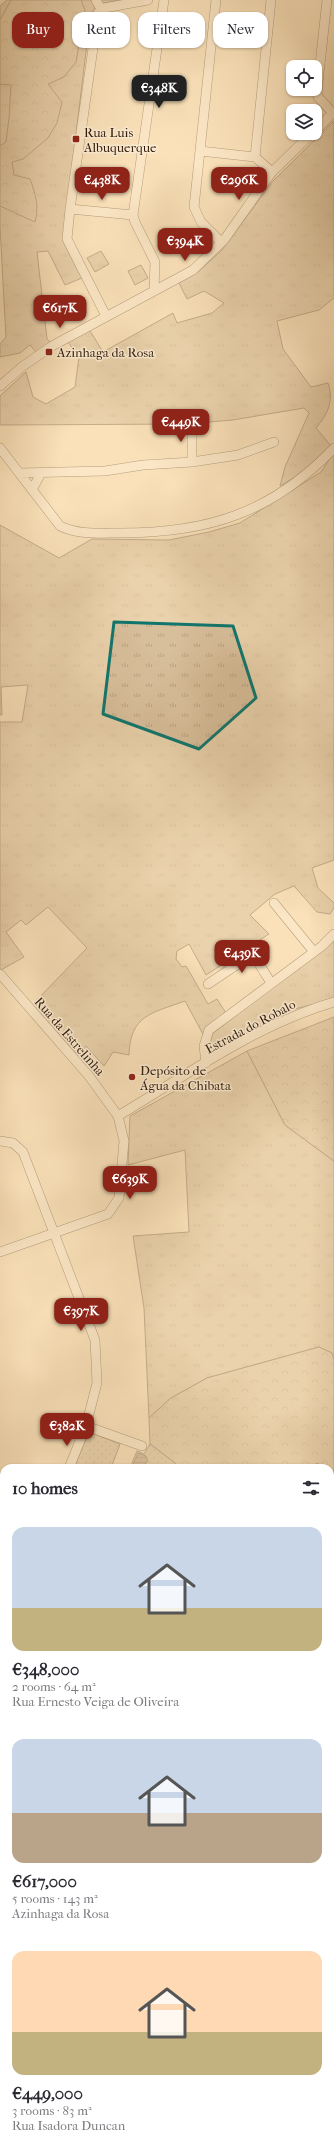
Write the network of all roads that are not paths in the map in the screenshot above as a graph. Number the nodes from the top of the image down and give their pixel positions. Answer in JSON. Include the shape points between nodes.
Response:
{"nodes":[{"id":1,"x":96,"y":0,"type":"edge"},
{"id":2,"x":148,"y":0,"type":"edge"},
{"id":3,"x":164,"y":0,"type":"edge"},
{"id":4,"x":216,"y":0,"type":"edge"},
{"id":5,"x":271,"y":0,"type":"edge"},
{"id":6,"x":326,"y":0,"type":"edge"},
{"id":7,"x":101,"y":9,"type":"junction"},
{"id":8,"x":334,"y":112,"type":"edge"},
{"id":9,"x":322,"y":123,"type":"edge"},
{"id":10,"x":305,"y":140,"type":"edge"},
{"id":11,"x":200,"y":151,"type":"junction"},
{"id":12,"x":255,"y":157,"type":"junction"},
{"id":13,"x":272,"y":172,"type":"junction"},
{"id":14,"x":70,"y":209,"type":"junction"},
{"id":15,"x":133,"y":215,"type":"junction"},
{"id":16,"x":221,"y":242,"type":"junction"},
{"id":17,"x":154,"y":290,"type":"junction"},
{"id":18,"x":106,"y":316,"type":"junction"},
{"id":19,"x":0,"y":386,"type":"edge"},
{"id":20,"x":192,"y":425,"type":"dead end"},
{"id":21,"x":274,"y":442,"type":"dead end"},
{"id":22,"x":0,"y":448,"type":"edge"},
{"id":23,"x":334,"y":448,"type":"edge"},
{"id":24,"x":192,"y":462,"type":"junction"},
{"id":25,"x":19,"y":473,"type":"junction"},
{"id":26,"x":41,"y":473,"type":"junction"},
{"id":27,"x":32,"y":490,"type":"junction"},
{"id":28,"x":274,"y":903,"type":"dead end"},
{"id":29,"x":334,"y":934,"type":"edge"},
{"id":30,"x":314,"y":952,"type":"junction"},
{"id":31,"x":0,"y":974,"type":"edge"},
{"id":32,"x":271,"y":983,"type":"junction"},
{"id":33,"x":208,"y":984,"type":"dead end"},
{"id":34,"x":334,"y":1002,"type":"edge"},
{"id":35,"x":206,"y":1063,"type":"junction"},
{"id":36,"x":118,"y":1116,"type":"junction"},
{"id":37,"x":0,"y":1141,"type":"edge"},
{"id":38,"x":55,"y":1234,"type":"junction"},
{"id":39,"x":0,"y":1252,"type":"edge"},
{"id":40,"x":86,"y":1426,"type":"junction"},
{"id":41,"x":142,"y":1446,"type":"dead end"},
{"id":42,"x":71,"y":1464,"type":"edge"}],
"edges":[{"from":1,"to":7,"type":"street"},
{"from":2,"to":7,"type":"street"},
{"from":3,"to":15,"type":"street"},
{"from":4,"to":11,"type":"street"},
{"from":5,"to":12,"type":"street"},
{"from":6,"to":8,"type":"street","via":[[317,92]]},
{"from":7,"to":14,"type":"street","via":[[97,16]]},
{"from":8,"to":9,"type":"street"},
{"from":10,"to":13,"type":"street"},
{"from":11,"to":12,"type":"street"},
{"from":11,"to":16,"type":"street","via":[[194,207],[196,216]]},
{"from":12,"to":13,"type":"street"},
{"from":13,"to":16,"type":"street","via":[[239,221]]},
{"from":14,"to":15,"type":"street"},
{"from":14,"to":18,"type":"street","via":[[67,239]]},
{"from":15,"to":17,"type":"street","via":[[155,262]]},
{"from":16,"to":17,"type":"street","via":[[193,270]]},
{"from":17,"to":18,"type":"street"},
{"from":18,"to":19,"type":"street","via":[[52,346]]},
{"from":20,"to":24,"type":"street"},
{"from":21,"to":24,"type":"street","via":[[238,455]]},
{"from":22,"to":25,"type":"street"},
{"from":23,"to":27,"type":"street","via":[[315,468],[270,498],[240,514],[198,527],[149,533],[86,532],[66,529],[60,526]]},
{"from":24,"to":26,"type":"street","via":[[143,465],[105,471]]},
{"from":25,"to":26,"type":"street"},
{"from":25,"to":27,"type":"street"},
{"from":26,"to":27,"type":"street"},
{"from":28,"to":30,"type":"street"},
{"from":29,"to":30,"type":"street"},
{"from":30,"to":32,"type":"street"},
{"from":31,"to":36,"type":"street","name":"Rua da Estrelinha","via":[[89,1076]]},
{"from":32,"to":33,"type":"street","via":[[253,954]]},
{"from":32,"to":35,"type":"street","via":[[209,1030],[204,1046]]},
{"from":34,"to":35,"type":"street","name":"Estrada do Robalo","via":[[286,1018]]},
{"from":35,"to":36,"type":"street","name":"Estrada do Robalo"},
{"from":36,"to":38,"type":"street","via":[[124,1141],[119,1198],[108,1214]]},
{"from":37,"to":38,"type":"street","via":[[13,1143],[23,1152]]},
{"from":38,"to":39,"type":"street"},
{"from":38,"to":40,"type":"street","via":[[95,1340],[97,1383]]},
{"from":40,"to":41,"type":"street"},
{"from":40,"to":42,"type":"street"}]}
